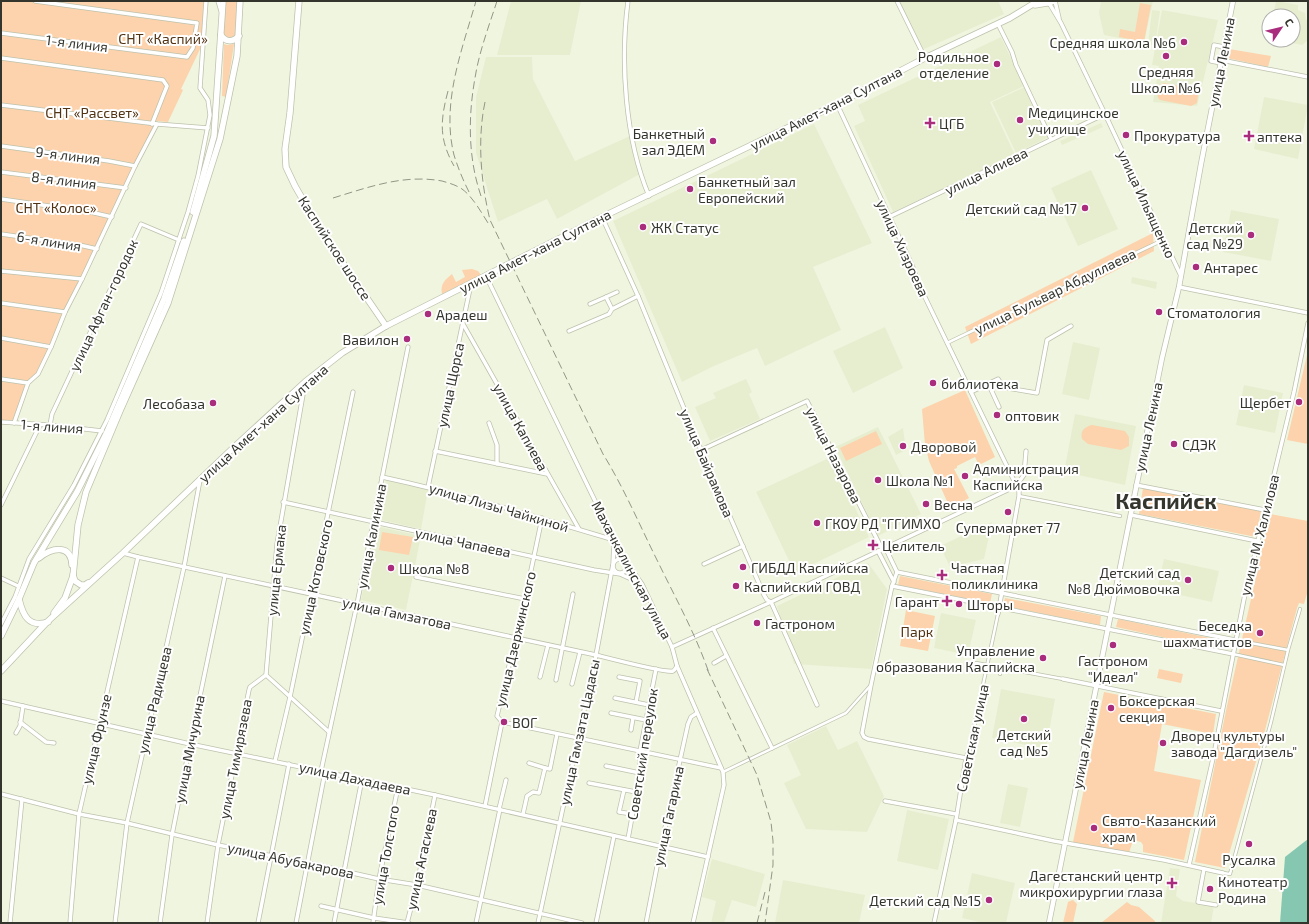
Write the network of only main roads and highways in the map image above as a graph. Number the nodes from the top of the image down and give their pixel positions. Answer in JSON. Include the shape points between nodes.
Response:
{"nodes":[{"id":1,"x":223,"y":1,"type":"edge"},
{"id":2,"x":299,"y":1,"type":"edge"},
{"id":3,"x":1038,"y":1,"type":"edge"},
{"id":4,"x":241,"y":2,"type":"edge"},
{"id":5,"x":1050,"y":2,"type":"edge"},
{"id":6,"x":1032,"y":5,"type":"junction"},
{"id":7,"x":221,"y":34,"type":"junction"},
{"id":8,"x":239,"y":36,"type":"junction"},
{"id":9,"x":386,"y":326,"type":"junction"},
{"id":10,"x":34,"y":563,"type":"junction"},
{"id":11,"x":73,"y":576,"type":"junction"},
{"id":12,"x":94,"y":579,"type":"junction"},
{"id":13,"x":19,"y":599,"type":"junction"},
{"id":14,"x":47,"y":622,"type":"junction"},
{"id":15,"x":1,"y":636,"type":"edge"},
{"id":16,"x":1,"y":671,"type":"edge"}],
"edges":[{"from":1,"to":7,"type":"main road"},
{"from":2,"to":9,"type":"main road","name":"Каспийское шоссе","via":[[285,150],[286,167],[294,186],[321,231]]},
{"from":3,"to":6,"type":"main road","name":"улица Амет-хана Султана"},
{"from":4,"to":8,"type":"main road"},
{"from":5,"to":6,"type":"main road"},
{"from":6,"to":9,"type":"main road","name":"улица Амет-хана Султана"},
{"from":7,"to":8,"type":"main road","via":[[230,41]]},
{"from":7,"to":10,"type":"main road","via":[[214,136],[192,216],[164,299],[107,432],[78,492]]},
{"from":8,"to":11,"type":"main road","via":[[220,139],[168,303],[86,492],[78,525]]},
{"from":9,"to":12,"type":"main road","name":"улица Амет-хана Султана","via":[[342,353],[305,382]]},
{"from":10,"to":11,"type":"main road","via":[[45,553],[55,549],[63,550],[69,554],[72,561]]},
{"from":10,"to":13,"type":"main road"},
{"from":11,"to":12,"type":"main road","via":[[81,585]]},
{"from":11,"to":14,"type":"main road","via":[[65,598]]},
{"from":12,"to":14,"type":"main road","name":"улица Амет-хана Султана"},
{"from":13,"to":14,"type":"main road","via":[[30,621],[34,624]]},
{"from":13,"to":15,"type":"main road"},
{"from":14,"to":16,"type":"main road"}]}
